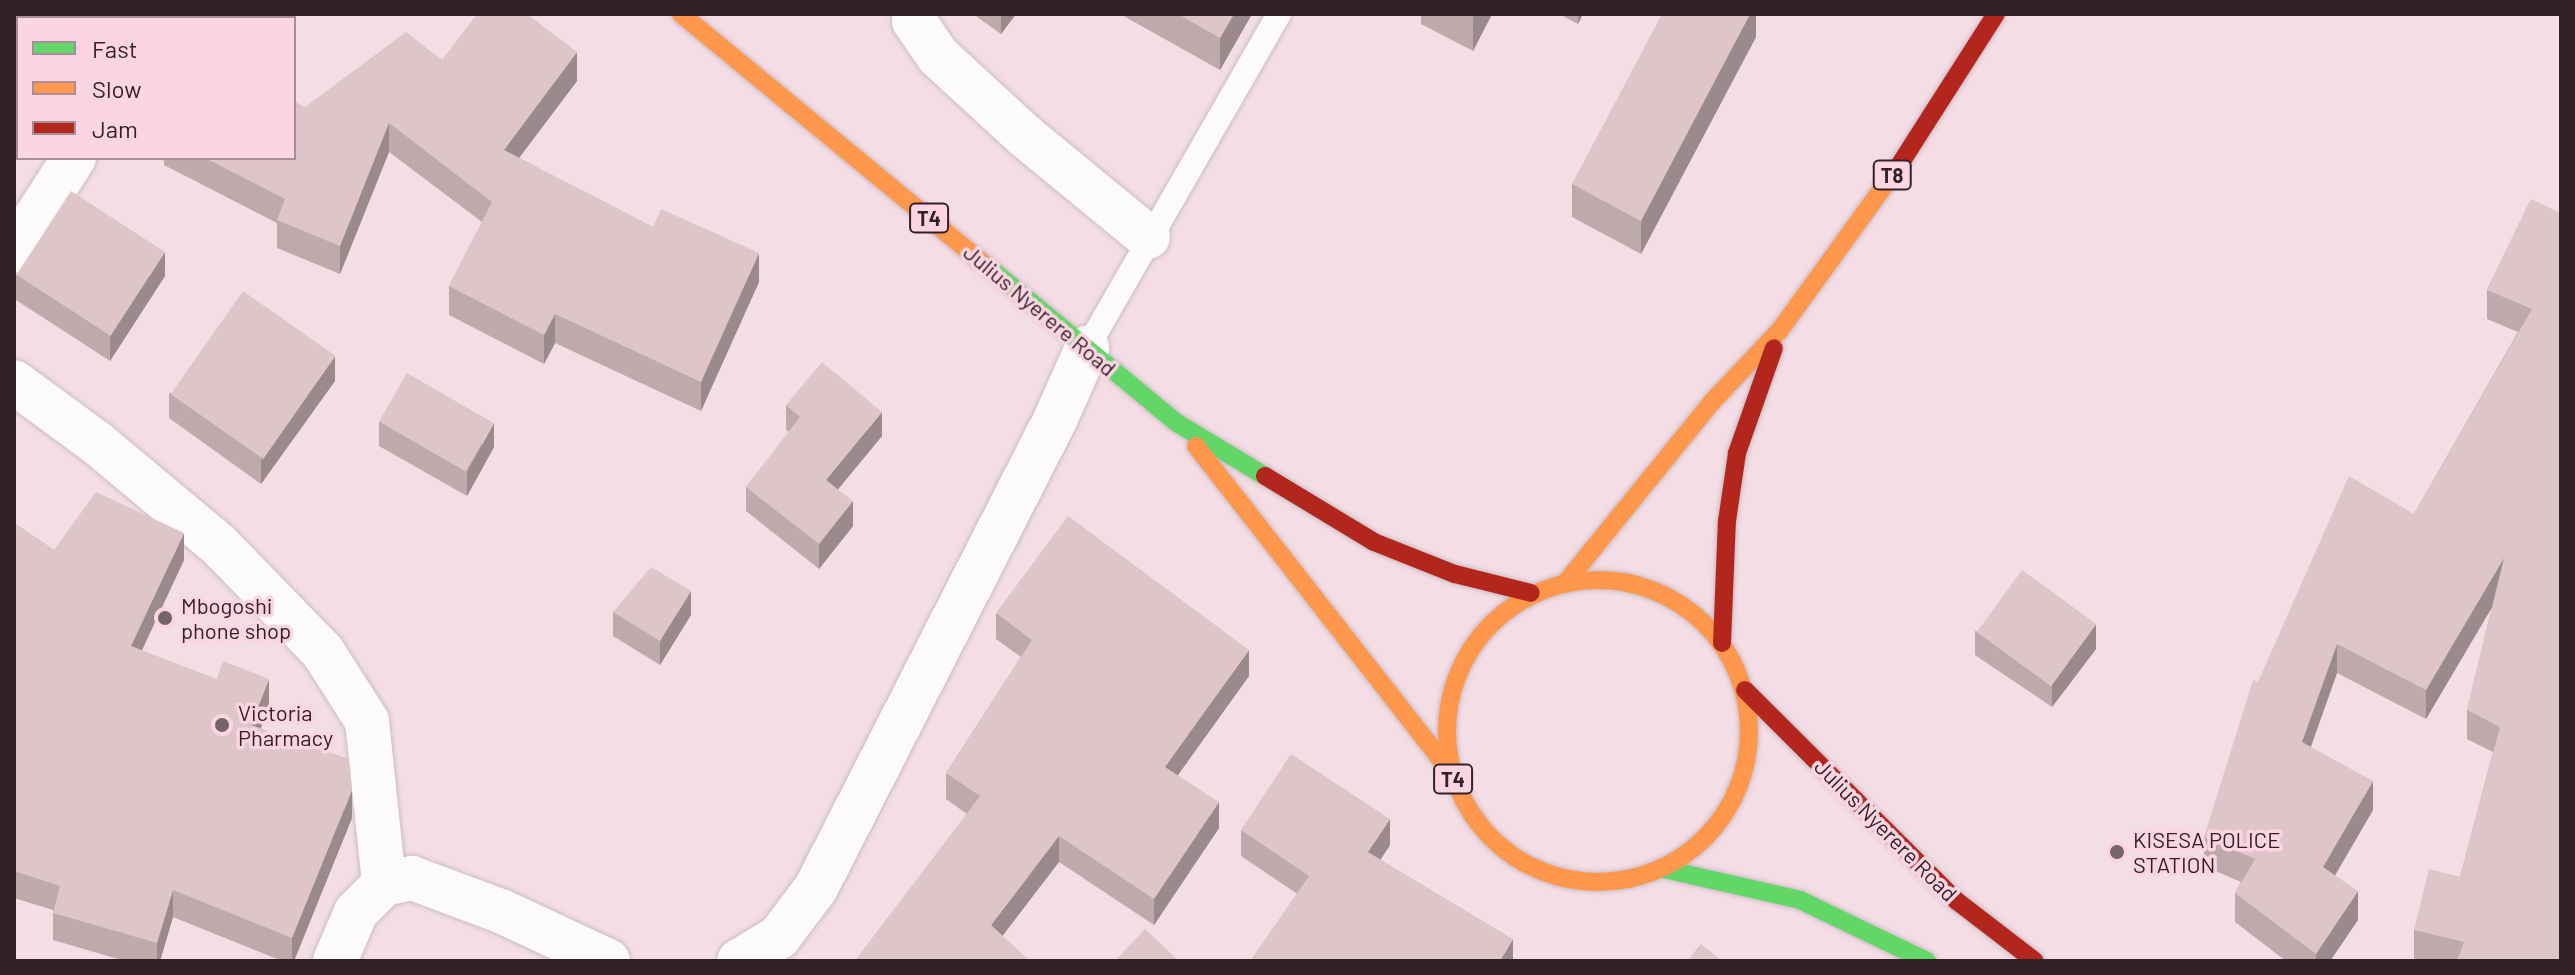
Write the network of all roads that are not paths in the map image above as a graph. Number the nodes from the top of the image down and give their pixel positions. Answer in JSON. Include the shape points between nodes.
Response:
{"nodes":[{"id":1,"x":681,"y":14,"type":"edge"},
{"id":2,"x":915,"y":14,"type":"edge"},
{"id":3,"x":1279,"y":14,"type":"edge"},
{"id":4,"x":1996,"y":14,"type":"edge"},
{"id":5,"x":73,"y":160,"type":"edge"},
{"id":6,"x":1148,"y":237,"type":"junction"},
{"id":7,"x":14,"y":251,"type":"edge"},
{"id":8,"x":1780,"y":330,"type":"junction"},
{"id":9,"x":1087,"y":348,"type":"junction"},
{"id":10,"x":14,"y":382,"type":"edge"},
{"id":11,"x":1177,"y":423,"type":"junction"},
{"id":12,"x":1567,"y":581,"type":"junction"},
{"id":13,"x":1531,"y":593,"type":"junction"},
{"id":14,"x":1722,"y":643,"type":"junction"},
{"id":15,"x":1745,"y":690,"type":"junction"},
{"id":16,"x":1450,"y":772,"type":"junction"},
{"id":17,"x":1664,"y":869,"type":"junction"},
{"id":18,"x":384,"y":884,"type":"junction"},
{"id":19,"x":335,"y":961,"type":"edge"},
{"id":20,"x":608,"y":961,"type":"edge"},
{"id":21,"x":739,"y":961,"type":"edge"},
{"id":22,"x":1927,"y":961,"type":"edge"},
{"id":23,"x":2035,"y":961,"type":"edge"}],
"edges":[{"from":1,"to":9,"type":"main road","name":"Julius Nyerere Road","number":"T4"},
{"from":2,"to":6,"type":"street","via":[[914,21],[938,56]]},
{"from":3,"to":6,"type":"lane"},
{"from":4,"to":8,"type":"main road","number":"T8","via":[[1899,165]]},
{"from":5,"to":7,"type":"street"},
{"from":6,"to":9,"type":"lane"},
{"from":8,"to":12,"type":"main road","number":"T8","via":[[1713,401]]},
{"from":8,"to":14,"type":"main road","number":"T8","via":[[1737,453],[1727,521]]},
{"from":9,"to":11,"type":"main road","name":"Julius Nyerere Road","number":"T4"},
{"from":9,"to":21,"type":"street","via":[[816,888],[779,937]]},
{"from":10,"to":18,"type":"street","via":[[218,544],[323,652],[367,721]]},
{"from":11,"to":13,"type":"main road","name":"Julius Nyerere Road","number":"T4","via":[[1374,542],[1455,574]]},
{"from":11,"to":16,"type":"main road","name":"Julius Nyerere Road","number":"T4"},
{"from":12,"to":13,"type":"main road","name":"Julius Nyerere Road","number":"T4"},
{"from":12,"to":14,"type":"main road","name":"Julius Nyerere Road","number":"T4","via":[[1625,581],[1639,586],[1680,603]]},
{"from":13,"to":16,"type":"main road","name":"Julius Nyerere Road","number":"T4","via":[[1488,624],[1458,667],[1445,718]]},
{"from":14,"to":15,"type":"main road","name":"Julius Nyerere Road","number":"T4"},
{"from":15,"to":17,"type":"main road","name":"Julius Nyerere Road","number":"T4","via":[[1750,744],[1737,795],[1707,838]]},
{"from":15,"to":23,"type":"main road","name":"Julius Nyerere Road","number":"T4","via":[[1957,901]]},
{"from":16,"to":17,"type":"main road","name":"Julius Nyerere Road","number":"T4","via":[[1473,819],[1511,857],[1560,879],[1613,884]]},
{"from":17,"to":22,"type":"main road","name":"Julius Nyerere Road","number":"T4","via":[[1800,900]]},
{"from":18,"to":19,"type":"street","via":[[356,912]]},
{"from":18,"to":20,"type":"street","via":[[412,878],[441,886]]}]}
